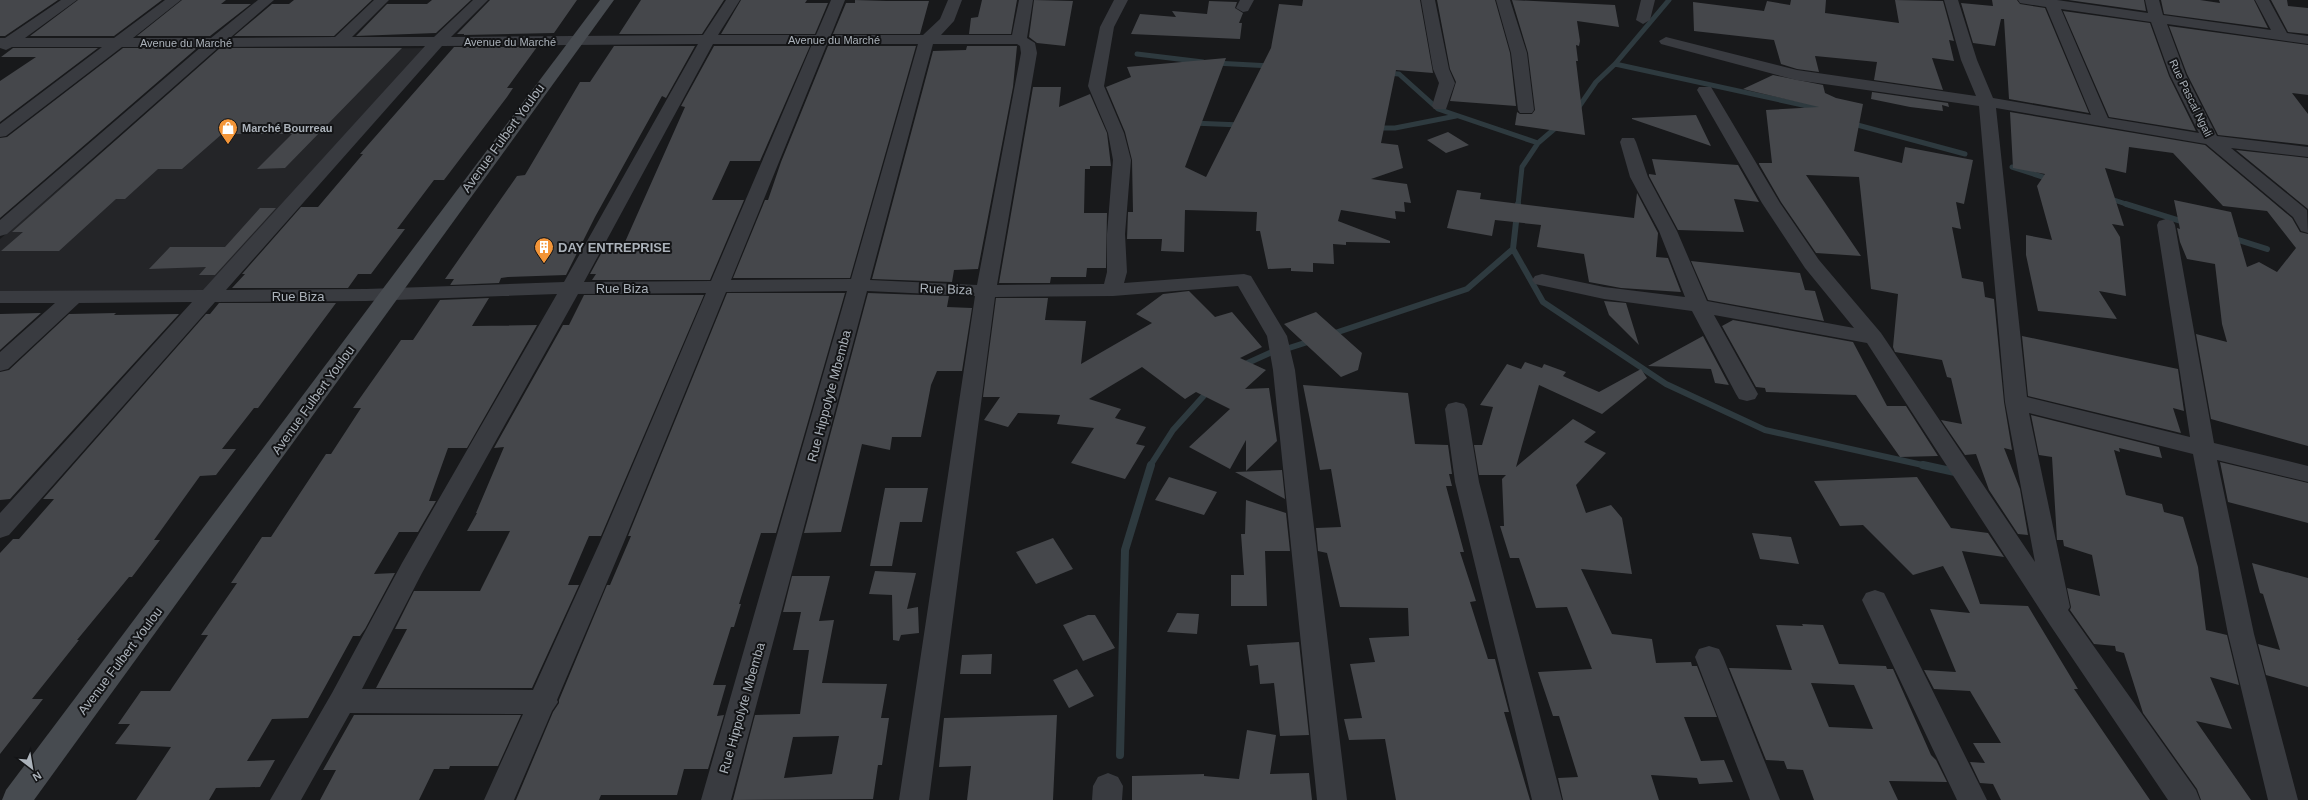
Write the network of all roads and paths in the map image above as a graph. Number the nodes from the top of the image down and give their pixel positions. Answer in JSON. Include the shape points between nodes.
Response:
{"nodes":[{"id":1,"x":70,"y":0,"type":"edge"},
{"id":2,"x":174,"y":0,"type":"edge"},
{"id":3,"x":267,"y":0,"type":"edge"},
{"id":4,"x":382,"y":0,"type":"edge"},
{"id":5,"x":481,"y":0,"type":"edge"},
{"id":6,"x":607,"y":0,"type":"edge"},
{"id":7,"x":733,"y":0,"type":"edge"},
{"id":8,"x":838,"y":0,"type":"edge"},
{"id":9,"x":956,"y":0,"type":"edge"},
{"id":10,"x":1026,"y":0,"type":"edge"},
{"id":11,"x":1121,"y":0,"type":"edge"},
{"id":12,"x":1428,"y":0,"type":"edge"},
{"id":13,"x":1503,"y":0,"type":"edge"},
{"id":14,"x":1648,"y":0,"type":"edge"},
{"id":15,"x":1951,"y":0,"type":"edge"},
{"id":16,"x":2025,"y":0,"type":"edge"},
{"id":17,"x":2152,"y":0,"type":"edge"},
{"id":18,"x":2262,"y":0,"type":"edge"},
{"id":19,"x":2050,"y":2,"type":"edge"},
{"id":20,"x":2157,"y":18,"type":"junction"},
{"id":21,"x":1643,"y":20,"type":"dead end"},
{"id":22,"x":2280,"y":35,"type":"junction"},
{"id":23,"x":928,"y":39,"type":"junction"},
{"id":24,"x":708,"y":40,"type":"junction"},
{"id":25,"x":1019,"y":40,"type":"junction"},
{"id":26,"x":2308,"y":40,"type":"edge"},
{"id":27,"x":575,"y":41,"type":"junction"},
{"id":28,"x":822,"y":41,"type":"junction"},
{"id":29,"x":1666,"y":41,"type":"dead end"},
{"id":30,"x":120,"y":42,"type":"junction"},
{"id":31,"x":338,"y":42,"type":"junction"},
{"id":32,"x":437,"y":42,"type":"junction"},
{"id":33,"x":214,"y":43,"type":"junction"},
{"id":34,"x":3,"y":45,"type":"edge"},
{"id":35,"x":1705,"y":90,"type":"dead end"},
{"id":36,"x":1986,"y":102,"type":"junction"},
{"id":37,"x":1440,"y":106,"type":"dead end"},
{"id":38,"x":1526,"y":110,"type":"dead end"},
{"id":39,"x":2102,"y":122,"type":"junction"},
{"id":40,"x":0,"y":132,"type":"edge"},
{"id":41,"x":2211,"y":140,"type":"junction"},
{"id":42,"x":1628,"y":142,"type":"dead end"},
{"id":43,"x":2308,"y":152,"type":"edge"},
{"id":44,"x":2166,"y":226,"type":"dead end"},
{"id":45,"x":2308,"y":227,"type":"edge"},
{"id":46,"x":0,"y":230,"type":"edge"},
{"id":47,"x":1542,"y":280,"type":"dead end"},
{"id":48,"x":859,"y":285,"type":"junction"},
{"id":49,"x":571,"y":288,"type":"junction"},
{"id":50,"x":719,"y":288,"type":"junction"},
{"id":51,"x":1113,"y":290,"type":"junction"},
{"id":52,"x":986,"y":291,"type":"junction"},
{"id":53,"x":390,"y":295,"type":"junction"},
{"id":54,"x":210,"y":296,"type":"junction"},
{"id":55,"x":0,"y":297,"type":"edge"},
{"id":56,"x":72,"y":298,"type":"junction"},
{"id":57,"x":1700,"y":306,"type":"junction"},
{"id":58,"x":1874,"y":338,"type":"junction"},
{"id":59,"x":0,"y":364,"type":"edge"},
{"id":60,"x":1747,"y":394,"type":"dead end"},
{"id":61,"x":2016,"y":402,"type":"junction"},
{"id":62,"x":1456,"y":409,"type":"dead end"},
{"id":63,"x":2203,"y":447,"type":"junction"},
{"id":64,"x":2308,"y":474,"type":"edge"},
{"id":65,"x":0,"y":529,"type":"edge"},
{"id":66,"x":1875,"y":600,"type":"dead end"},
{"id":67,"x":2059,"y":618,"type":"junction"},
{"id":68,"x":1709,"y":657,"type":"dead end"},
{"id":69,"x":342,"y":701,"type":"junction"},
{"id":70,"x":544,"y":702,"type":"junction"},
{"id":71,"x":18,"y":800,"type":"edge"},
{"id":72,"x":284,"y":800,"type":"edge"},
{"id":73,"x":499,"y":800,"type":"edge"},
{"id":74,"x":716,"y":800,"type":"edge"},
{"id":75,"x":914,"y":800,"type":"edge"},
{"id":76,"x":1332,"y":800,"type":"edge"},
{"id":77,"x":1547,"y":800,"type":"edge"},
{"id":78,"x":1765,"y":800,"type":"edge"},
{"id":79,"x":1972,"y":800,"type":"edge"},
{"id":80,"x":2185,"y":800,"type":"edge"},
{"id":81,"x":2283,"y":800,"type":"edge"}],
"edges":[{"from":1,"to":34,"type":"street"},
{"from":2,"to":30,"type":"street"},
{"from":3,"to":33,"type":"street"},
{"from":4,"to":31,"type":"street"},
{"from":5,"to":32,"type":"street"},
{"from":6,"to":27,"type":"main road","name":"Avenue Fulbert Youlou"},
{"from":7,"to":24,"type":"street"},
{"from":8,"to":28,"type":"street"},
{"from":9,"to":23,"type":"street","via":[[947,21]]},
{"from":10,"to":25,"type":"street"},
{"from":11,"to":51,"type":"street","via":[[1107,27],[1096,86],[1116,133],[1122,160],[1116,234],[1117,272]]},
{"from":12,"to":37,"type":"street","via":[[1441,69],[1448,78]]},
{"from":13,"to":38,"type":"street","via":[[1519,53]]},
{"from":14,"to":21,"type":"street"},
{"from":15,"to":36,"type":"street","via":[[1969,60]]},
{"from":16,"to":19,"type":"street"},
{"from":17,"to":20,"type":"street","name":"Rue Pascal Ngali"},
{"from":18,"to":22,"type":"street"},
{"from":19,"to":20,"type":"street"},
{"from":19,"to":39,"type":"street"},
{"from":20,"to":22,"type":"street"},
{"from":20,"to":41,"type":"street","name":"Rue Pascal Ngali","via":[[2178,75]]},
{"from":22,"to":26,"type":"street"},
{"from":23,"to":25,"type":"street","name":"Avenue du Marché"},
{"from":23,"to":28,"type":"street","name":"Avenue du Marché"},
{"from":23,"to":48,"type":"street","name":"Rue Hippolyte Mbemba"},
{"from":24,"to":27,"type":"street","name":"Avenue du Marché"},
{"from":24,"to":28,"type":"street","name":"Avenue du Marché"},
{"from":24,"to":49,"type":"street"},
{"from":25,"to":52,"type":"street","via":[[1027,43],[1029,53]]},
{"from":27,"to":32,"type":"street","name":"Avenue du Marché"},
{"from":27,"to":53,"type":"main road","name":"Avenue Fulbert Youlou"},
{"from":28,"to":50,"type":"street"},
{"from":29,"to":36,"type":"street","via":[[1796,75]]},
{"from":30,"to":33,"type":"street","name":"Avenue du Marché"},
{"from":30,"to":34,"type":"street","name":"Avenue du Marché"},
{"from":30,"to":40,"type":"street"},
{"from":31,"to":32,"type":"street","name":"Avenue du Marché"},
{"from":31,"to":33,"type":"street","name":"Avenue du Marché"},
{"from":32,"to":54,"type":"street"},
{"from":33,"to":46,"type":"street"},
{"from":35,"to":58,"type":"street","via":[[1771,203],[1812,264]]},
{"from":36,"to":39,"type":"street"},
{"from":36,"to":61,"type":"street"},
{"from":39,"to":41,"type":"street"},
{"from":41,"to":43,"type":"street"},
{"from":41,"to":45,"type":"street","name":"Rue Pascal Ngali","via":[[2301,214]]},
{"from":42,"to":57,"type":"street","via":[[1639,176],[1668,231]]},
{"from":44,"to":63,"type":"street"},
{"from":47,"to":57,"type":"street","via":[[1604,293]]},
{"from":48,"to":50,"type":"street","name":"Rue Biza"},
{"from":48,"to":52,"type":"street","name":"Rue Biza"},
{"from":48,"to":74,"type":"street","name":"Rue Hippolyte Mbemba"},
{"from":49,"to":50,"type":"street","name":"Rue Biza"},
{"from":49,"to":53,"type":"street","name":"Rue Biza"},
{"from":49,"to":69,"type":"street","via":[[411,570]]},
{"from":50,"to":70,"type":"street"},
{"from":51,"to":52,"type":"street","name":"Rue Biza"},
{"from":51,"to":76,"type":"street","name":"Rue Biza","via":[[1244,280],[1277,336],[1284,370]]},
{"from":52,"to":75,"type":"street"},
{"from":53,"to":54,"type":"street","name":"Rue Biza"},
{"from":53,"to":71,"type":"main road","name":"Avenue Fulbert Youlou"},
{"from":54,"to":56,"type":"street","name":"Rue Biza"},
{"from":54,"to":65,"type":"street"},
{"from":55,"to":56,"type":"street","name":"Rue Biza"},
{"from":56,"to":59,"type":"street"},
{"from":57,"to":58,"type":"street"},
{"from":57,"to":60,"type":"street"},
{"from":58,"to":67,"type":"street"},
{"from":61,"to":63,"type":"street"},
{"from":61,"to":67,"type":"street"},
{"from":62,"to":77,"type":"street","via":[[1467,482]]},
{"from":63,"to":64,"type":"street"},
{"from":63,"to":81,"type":"street","via":[[2241,634]]},
{"from":66,"to":79,"type":"street"},
{"from":67,"to":80,"type":"street"},
{"from":68,"to":78,"type":"street"},
{"from":69,"to":70,"type":"street"},
{"from":69,"to":72,"type":"street"},
{"from":70,"to":73,"type":"street"}]}
